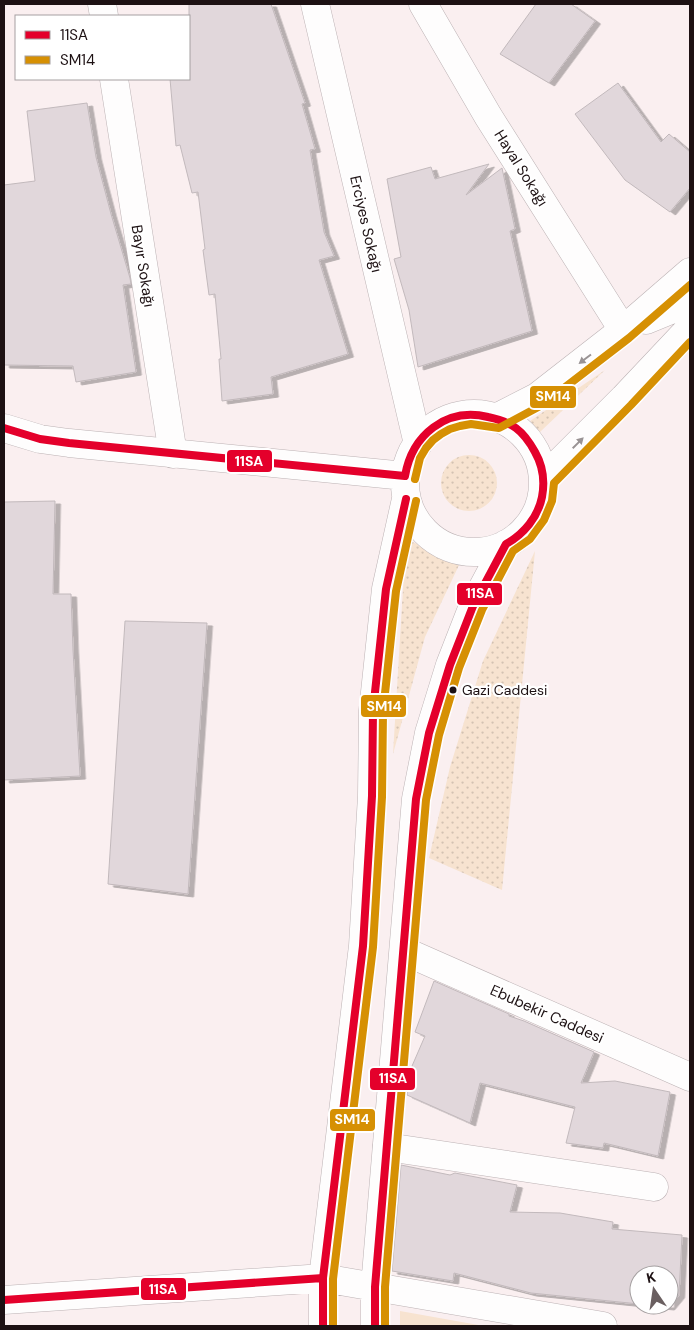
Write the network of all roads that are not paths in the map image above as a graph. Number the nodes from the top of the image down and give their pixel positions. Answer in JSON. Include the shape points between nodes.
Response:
{"nodes":[{"id":1,"x":315,"y":4,"type":"edge"},
{"id":2,"x":423,"y":4,"type":"edge"},
{"id":3,"x":114,"y":80,"type":"edge"},
{"id":4,"x":690,"y":272,"type":"edge"},
{"id":5,"x":690,"y":302,"type":"edge"},
{"id":6,"x":690,"y":328,"type":"edge"},
{"id":7,"x":623,"y":330,"type":"junction"},
{"id":8,"x":496,"y":418,"type":"junction"},
{"id":9,"x":4,"y":428,"type":"edge"},
{"id":10,"x":418,"y":444,"type":"junction"},
{"id":11,"x":173,"y":454,"type":"junction"},
{"id":12,"x":544,"y":478,"type":"junction"},
{"id":13,"x":405,"y":488,"type":"junction"},
{"id":14,"x":506,"y":544,"type":"junction"},
{"id":15,"x":363,"y":946,"type":"junction"},
{"id":16,"x":404,"y":951,"type":"junction"},
{"id":17,"x":690,"y":1077,"type":"edge"},
{"id":18,"x":387,"y":1147,"type":"junction"},
{"id":19,"x":654,"y":1187,"type":"dead end"},
{"id":20,"x":323,"y":1278,"type":"junction"},
{"id":21,"x":375,"y":1287,"type":"junction"},
{"id":22,"x":4,"y":1300,"type":"edge"},
{"id":23,"x":324,"y":1326,"type":"edge"},
{"id":24,"x":375,"y":1326,"type":"edge"},
{"id":25,"x":604,"y":1326,"type":"edge"}],
"edges":[{"from":1,"to":10,"type":"street","name":"Erciyes Sokağı"},
{"from":2,"to":7,"type":"street","name":"Hayal Sokağı","via":[[488,116]]},
{"from":3,"to":11,"type":"street","name":"Bayır Sokağı"},
{"from":4,"to":7,"type":"street"},
{"from":5,"to":7,"type":"street"},
{"from":12,"to":6,"type":"street","one_way":true},
{"from":7,"to":8,"type":"street","one_way":true,"via":[[537,397]]},
{"from":8,"to":10,"type":"street","via":[[483,414],[461,415],[440,422]]},
{"from":8,"to":12,"type":"street","via":[[524,435],[538,454]]},
{"from":9,"to":11,"type":"street","via":[[40,439]]},
{"from":10,"to":13,"type":"street","via":[[410,455]]},
{"from":11,"to":13,"type":"street"},
{"from":12,"to":14,"type":"street","via":[[542,502],[531,523],[515,540]]},
{"from":13,"to":14,"type":"street","via":[[414,519],[428,536],[447,548],[469,553],[493,551]]},
{"from":13,"to":15,"type":"street","via":[[386,589],[373,711],[372,796]]},
{"from":14,"to":16,"type":"street","via":[[473,606],[429,733],[416,799]]},
{"from":15,"to":16,"type":"street","name":"Ebubekir Caddesi"},
{"from":15,"to":20,"type":"street"},
{"from":16,"to":17,"type":"street","name":"Ebubekir Caddesi"},
{"from":16,"to":18,"type":"street"},
{"from":18,"to":19,"type":"street"},
{"from":18,"to":21,"type":"street"},
{"from":20,"to":21,"type":"street"},
{"from":20,"to":22,"type":"street"},
{"from":20,"to":23,"type":"street"},
{"from":21,"to":24,"type":"street"},
{"from":21,"to":25,"type":"street"}]}
